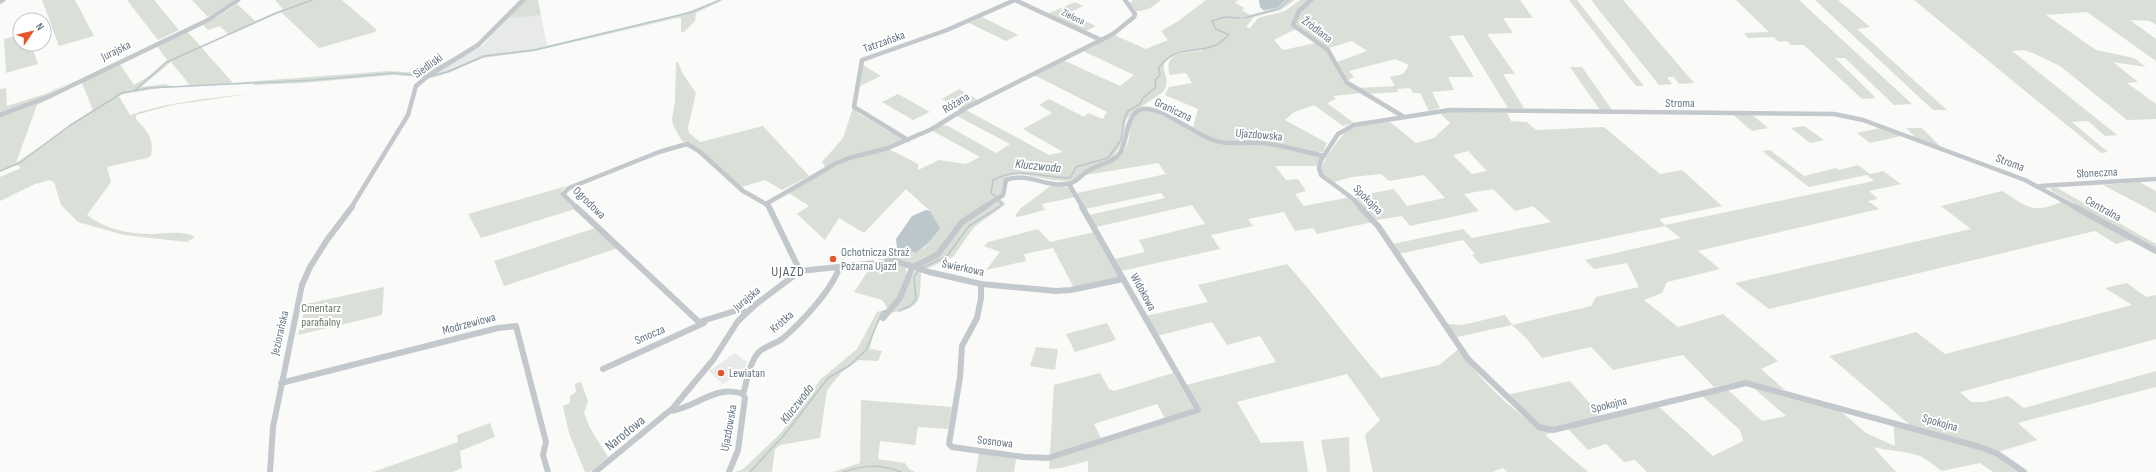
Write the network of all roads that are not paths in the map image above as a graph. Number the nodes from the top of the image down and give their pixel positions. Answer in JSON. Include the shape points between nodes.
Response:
{"nodes":[{"id":1,"x":3,"y":0,"type":"edge"},
{"id":2,"x":238,"y":0,"type":"edge"},
{"id":3,"x":523,"y":0,"type":"edge"},
{"id":4,"x":1015,"y":0,"type":"edge"},
{"id":5,"x":1125,"y":0,"type":"edge"},
{"id":6,"x":1311,"y":0,"type":"edge"},
{"id":7,"x":0,"y":2,"type":"edge"},
{"id":8,"x":1101,"y":40,"type":"junction"},
{"id":9,"x":0,"y":115,"type":"edge"},
{"id":10,"x":1404,"y":117,"type":"junction"},
{"id":11,"x":1194,"y":131,"type":"joint"},
{"id":12,"x":908,"y":140,"type":"junction"},
{"id":13,"x":1324,"y":156,"type":"junction"},
{"id":14,"x":2156,"y":179,"type":"edge"},
{"id":15,"x":1069,"y":184,"type":"junction"},
{"id":16,"x":2040,"y":186,"type":"junction"},
{"id":17,"x":766,"y":204,"type":"junction"},
{"id":18,"x":349,"y":212,"type":"joint"},
{"id":19,"x":2156,"y":251,"type":"edge"},
{"id":20,"x":839,"y":268,"type":"junction"},
{"id":21,"x":912,"y":268,"type":"junction"},
{"id":22,"x":800,"y":271,"type":"junction"},
{"id":23,"x":1123,"y":279,"type":"junction"},
{"id":24,"x":981,"y":284,"type":"junction"},
{"id":25,"x":747,"y":312,"type":"junction"},
{"id":26,"x":883,"y":318,"type":"dead end"},
{"id":27,"x":706,"y":322,"type":"junction"},
{"id":28,"x":603,"y":369,"type":"dead end"},
{"id":29,"x":281,"y":383,"type":"junction"},
{"id":30,"x":743,"y":394,"type":"junction"},
{"id":31,"x":1198,"y":410,"type":"joint"},
{"id":32,"x":670,"y":411,"type":"junction"},
{"id":33,"x":270,"y":472,"type":"edge"},
{"id":34,"x":548,"y":472,"type":"edge"},
{"id":35,"x":595,"y":472,"type":"edge"},
{"id":36,"x":729,"y":472,"type":"edge"},
{"id":37,"x":2024,"y":472,"type":"edge"}],
"edges":[{"from":1,"to":7,"type":"street"},
{"from":2,"to":9,"type":"street","name":"Jurajska","via":[[208,20],[48,97]]},
{"from":3,"to":18,"type":"street","name":"Siedliski","via":[[478,45],[416,86],[408,115]]},
{"from":4,"to":8,"type":"street","name":"Zielona"},
{"from":4,"to":12,"type":"street","name":"Tatrzańska","via":[[947,30],[862,60],[854,107]]},
{"from":5,"to":8,"type":"street","name":"Różana","via":[[1135,12],[1134,17]]},
{"from":6,"to":10,"type":"street","name":"Źródlana","via":[[1299,11],[1293,25],[1328,50],[1346,82]]},
{"from":8,"to":12,"type":"street","name":"Różana"},
{"from":10,"to":13,"type":"street","name":"Stroma","via":[[1345,128]]},
{"from":10,"to":16,"type":"street","name":"Stroma","via":[[1450,110],[1834,114],[1863,120]]},
{"from":11,"to":13,"type":"street","name":"Ujazdowska","via":[[1216,142],[1261,143]]},
{"from":11,"to":15,"type":"street","name":"Graniczna","via":[[1161,113],[1143,108],[1133,114],[1129,121],[1121,153]]},
{"from":12,"to":17,"type":"street","name":"Różana","via":[[849,158],[814,175]]},
{"from":13,"to":37,"type":"street","name":"Spokojna","via":[[1319,168],[1321,175],[1348,194],[1367,212],[1468,359],[1493,386],[1539,427],[1553,430],[1746,383],[1980,447],[1998,454]]},
{"from":14,"to":16,"type":"street","name":"Słoneczna"},
{"from":15,"to":21,"type":"street","via":[[1052,184],[1020,176],[1012,177],[1004,183],[1005,192],[997,199],[958,224],[938,254]]},
{"from":15,"to":23,"type":"street","name":"Widokowa"},
{"from":16,"to":19,"type":"street","name":"Centralna"},
{"from":17,"to":22,"type":"street","via":[[772,210]]},
{"from":17,"to":27,"type":"street","name":"Ogrodowa","via":[[752,198],[687,144],[659,152],[564,190],[564,196],[609,236],[692,318]]},
{"from":18,"to":29,"type":"street","name":"Jeziorańska","via":[[327,240],[302,285]]},
{"from":20,"to":21,"type":"street","name":"Świerkowa","via":[[895,261]]},
{"from":20,"to":22,"type":"street","name":"Świerkowa"},
{"from":20,"to":30,"type":"street","name":"Krótka","via":[[835,281],[818,302],[781,340],[760,351],[754,360]]},
{"from":21,"to":24,"type":"street","name":"Świerkowa"},
{"from":21,"to":26,"type":"street","via":[[900,298]]},
{"from":22,"to":25,"type":"street","name":"Jurajska"},
{"from":23,"to":24,"type":"street","name":"Świerkowa","via":[[1056,291]]},
{"from":23,"to":31,"type":"street","name":"Widokowa"},
{"from":24,"to":31,"type":"street","name":"Sosnowa","via":[[977,318],[962,346],[960,377],[949,444],[952,447],[1048,458]]},
{"from":25,"to":27,"type":"street","via":[[728,312]]},
{"from":25,"to":32,"type":"street","name":"Jurajska","via":[[707,368]]},
{"from":27,"to":28,"type":"street","name":"Smocza"},
{"from":29,"to":33,"type":"street","name":"Jeziorańska","via":[[273,427]]},
{"from":29,"to":34,"type":"street","name":"Modrzewiowa","via":[[498,328],[516,326],[546,442],[544,455]]},
{"from":30,"to":32,"type":"street","name":"Ujazdowska","via":[[720,391],[678,410]]},
{"from":30,"to":36,"type":"street","name":"Ujazdowska","via":[[745,398],[739,446]]},
{"from":32,"to":35,"type":"street","name":"Narodowa"}]}
